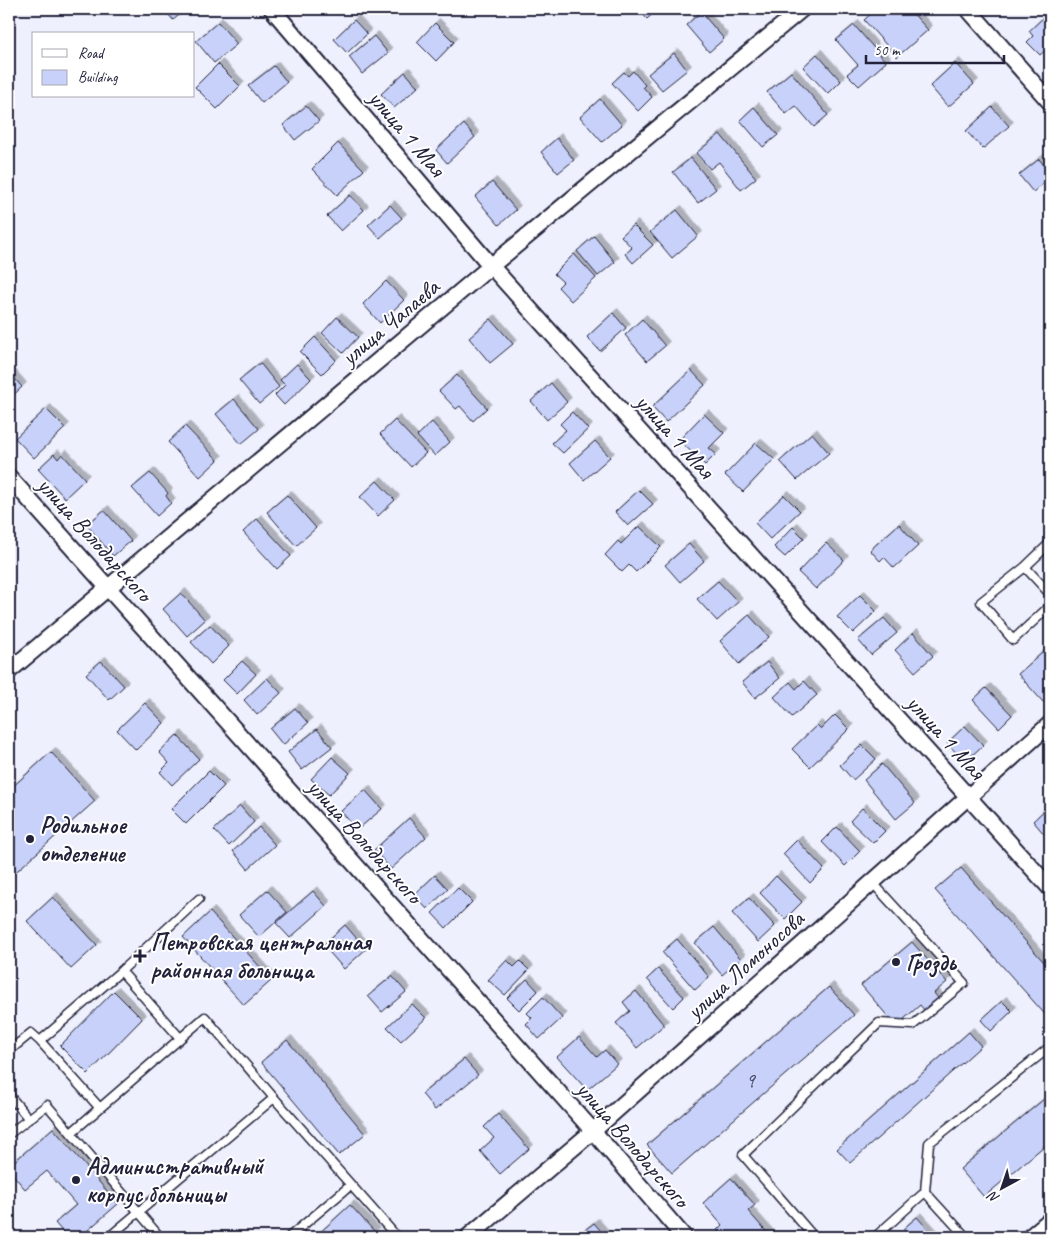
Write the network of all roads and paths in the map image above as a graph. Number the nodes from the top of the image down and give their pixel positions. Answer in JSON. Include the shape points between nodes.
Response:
{"nodes":[{"id":1,"x":272,"y":9,"type":"edge"},
{"id":2,"x":802,"y":9,"type":"edge"},
{"id":3,"x":968,"y":9,"type":"edge"},
{"id":4,"x":1050,"y":102,"type":"edge"},
{"id":5,"x":491,"y":266,"type":"junction"},
{"id":6,"x":9,"y":478,"type":"edge"},
{"id":7,"x":1050,"y":543,"type":"edge"},
{"id":8,"x":1025,"y":567,"type":"junction"},
{"id":9,"x":109,"y":587,"type":"junction"},
{"id":10,"x":1050,"y":594,"type":"edge"},
{"id":11,"x":1050,"y":606,"type":"edge"},
{"id":12,"x":9,"y":671,"type":"edge"},
{"id":13,"x":1050,"y":724,"type":"edge"},
{"id":14,"x":969,"y":797,"type":"junction"},
{"id":15,"x":872,"y":882,"type":"junction"},
{"id":16,"x":1050,"y":888,"type":"edge"},
{"id":17,"x":199,"y":899,"type":"dead end"},
{"id":18,"x":121,"y":971,"type":"junction"},
{"id":19,"x":180,"y":1038,"type":"junction"},
{"id":20,"x":40,"y":1041,"type":"junction"},
{"id":21,"x":1050,"y":1047,"type":"edge"},
{"id":22,"x":9,"y":1051,"type":"edge"},
{"id":23,"x":9,"y":1095,"type":"edge"},
{"id":24,"x":274,"y":1098,"type":"junction"},
{"id":25,"x":99,"y":1108,"type":"junction"},
{"id":26,"x":29,"y":1118,"type":"junction"},
{"id":27,"x":593,"y":1131,"type":"junction"},
{"id":28,"x":70,"y":1133,"type":"junction"},
{"id":29,"x":9,"y":1134,"type":"edge"},
{"id":30,"x":352,"y":1185,"type":"junction"},
{"id":31,"x":926,"y":1192,"type":"junction"},
{"id":32,"x":138,"y":1211,"type":"junction"},
{"id":33,"x":1050,"y":1220,"type":"edge"},
{"id":34,"x":109,"y":1237,"type":"edge"},
{"id":35,"x":160,"y":1237,"type":"edge"},
{"id":36,"x":289,"y":1237,"type":"edge"},
{"id":37,"x":397,"y":1237,"type":"edge"},
{"id":38,"x":468,"y":1237,"type":"edge"},
{"id":39,"x":684,"y":1237,"type":"edge"},
{"id":40,"x":814,"y":1237,"type":"edge"},
{"id":41,"x":875,"y":1237,"type":"edge"},
{"id":42,"x":966,"y":1237,"type":"edge"},
{"id":43,"x":1030,"y":1237,"type":"edge"}],
"edges":[{"from":1,"to":5,"type":"street","name":"улица 1 Мая"},
{"from":2,"to":5,"type":"street","name":"улица Чапаева"},
{"from":3,"to":4,"type":"street"},
{"from":5,"to":9,"type":"street","name":"улица Чапаева"},
{"from":5,"to":14,"type":"street","name":"улица 1 Мая"},
{"from":6,"to":9,"type":"street","name":"улица Володарского"},
{"from":7,"to":8,"type":"lane"},
{"from":8,"to":10,"type":"lane"},
{"from":8,"to":11,"type":"lane","via":[[981,602],[1014,640]]},
{"from":9,"to":12,"type":"street","name":"улица Чапаева"},
{"from":9,"to":27,"type":"street","name":"улица Володарского"},
{"from":13,"to":14,"type":"street","name":"улица Ломоносова"},
{"from":14,"to":15,"type":"street","name":"улица Ломоносова"},
{"from":14,"to":16,"type":"street","name":"улица 1 Мая"},
{"from":15,"to":27,"type":"street","name":"улица Ломоносова"},
{"from":15,"to":40,"type":"lane","via":[[964,983],[913,1025],[880,1023],[743,1155]]},
{"from":17,"to":18,"type":"lane"},
{"from":18,"to":19,"type":"lane"},
{"from":18,"to":20,"type":"lane"},
{"from":19,"to":24,"type":"lane","via":[[205,1017]]},
{"from":19,"to":25,"type":"lane"},
{"from":20,"to":22,"type":"lane","via":[[31,1033]]},
{"from":20,"to":25,"type":"lane"},
{"from":21,"to":31,"type":"lane","via":[[929,1143]]},
{"from":23,"to":26,"type":"lane"},
{"from":24,"to":30,"type":"lane"},
{"from":24,"to":32,"type":"lane"},
{"from":25,"to":28,"type":"lane"},
{"from":26,"to":28,"type":"lane","via":[[47,1104]]},
{"from":26,"to":29,"type":"lane"},
{"from":27,"to":38,"type":"street","name":"улица Ломоносова"},
{"from":27,"to":39,"type":"street","name":"улица Володарского"},
{"from":28,"to":32,"type":"lane"},
{"from":30,"to":36,"type":"lane"},
{"from":30,"to":37,"type":"lane"},
{"from":31,"to":41,"type":"lane"},
{"from":31,"to":42,"type":"lane"},
{"from":32,"to":34,"type":"lane"},
{"from":32,"to":35,"type":"lane"},
{"from":33,"to":43,"type":"street"}]}
